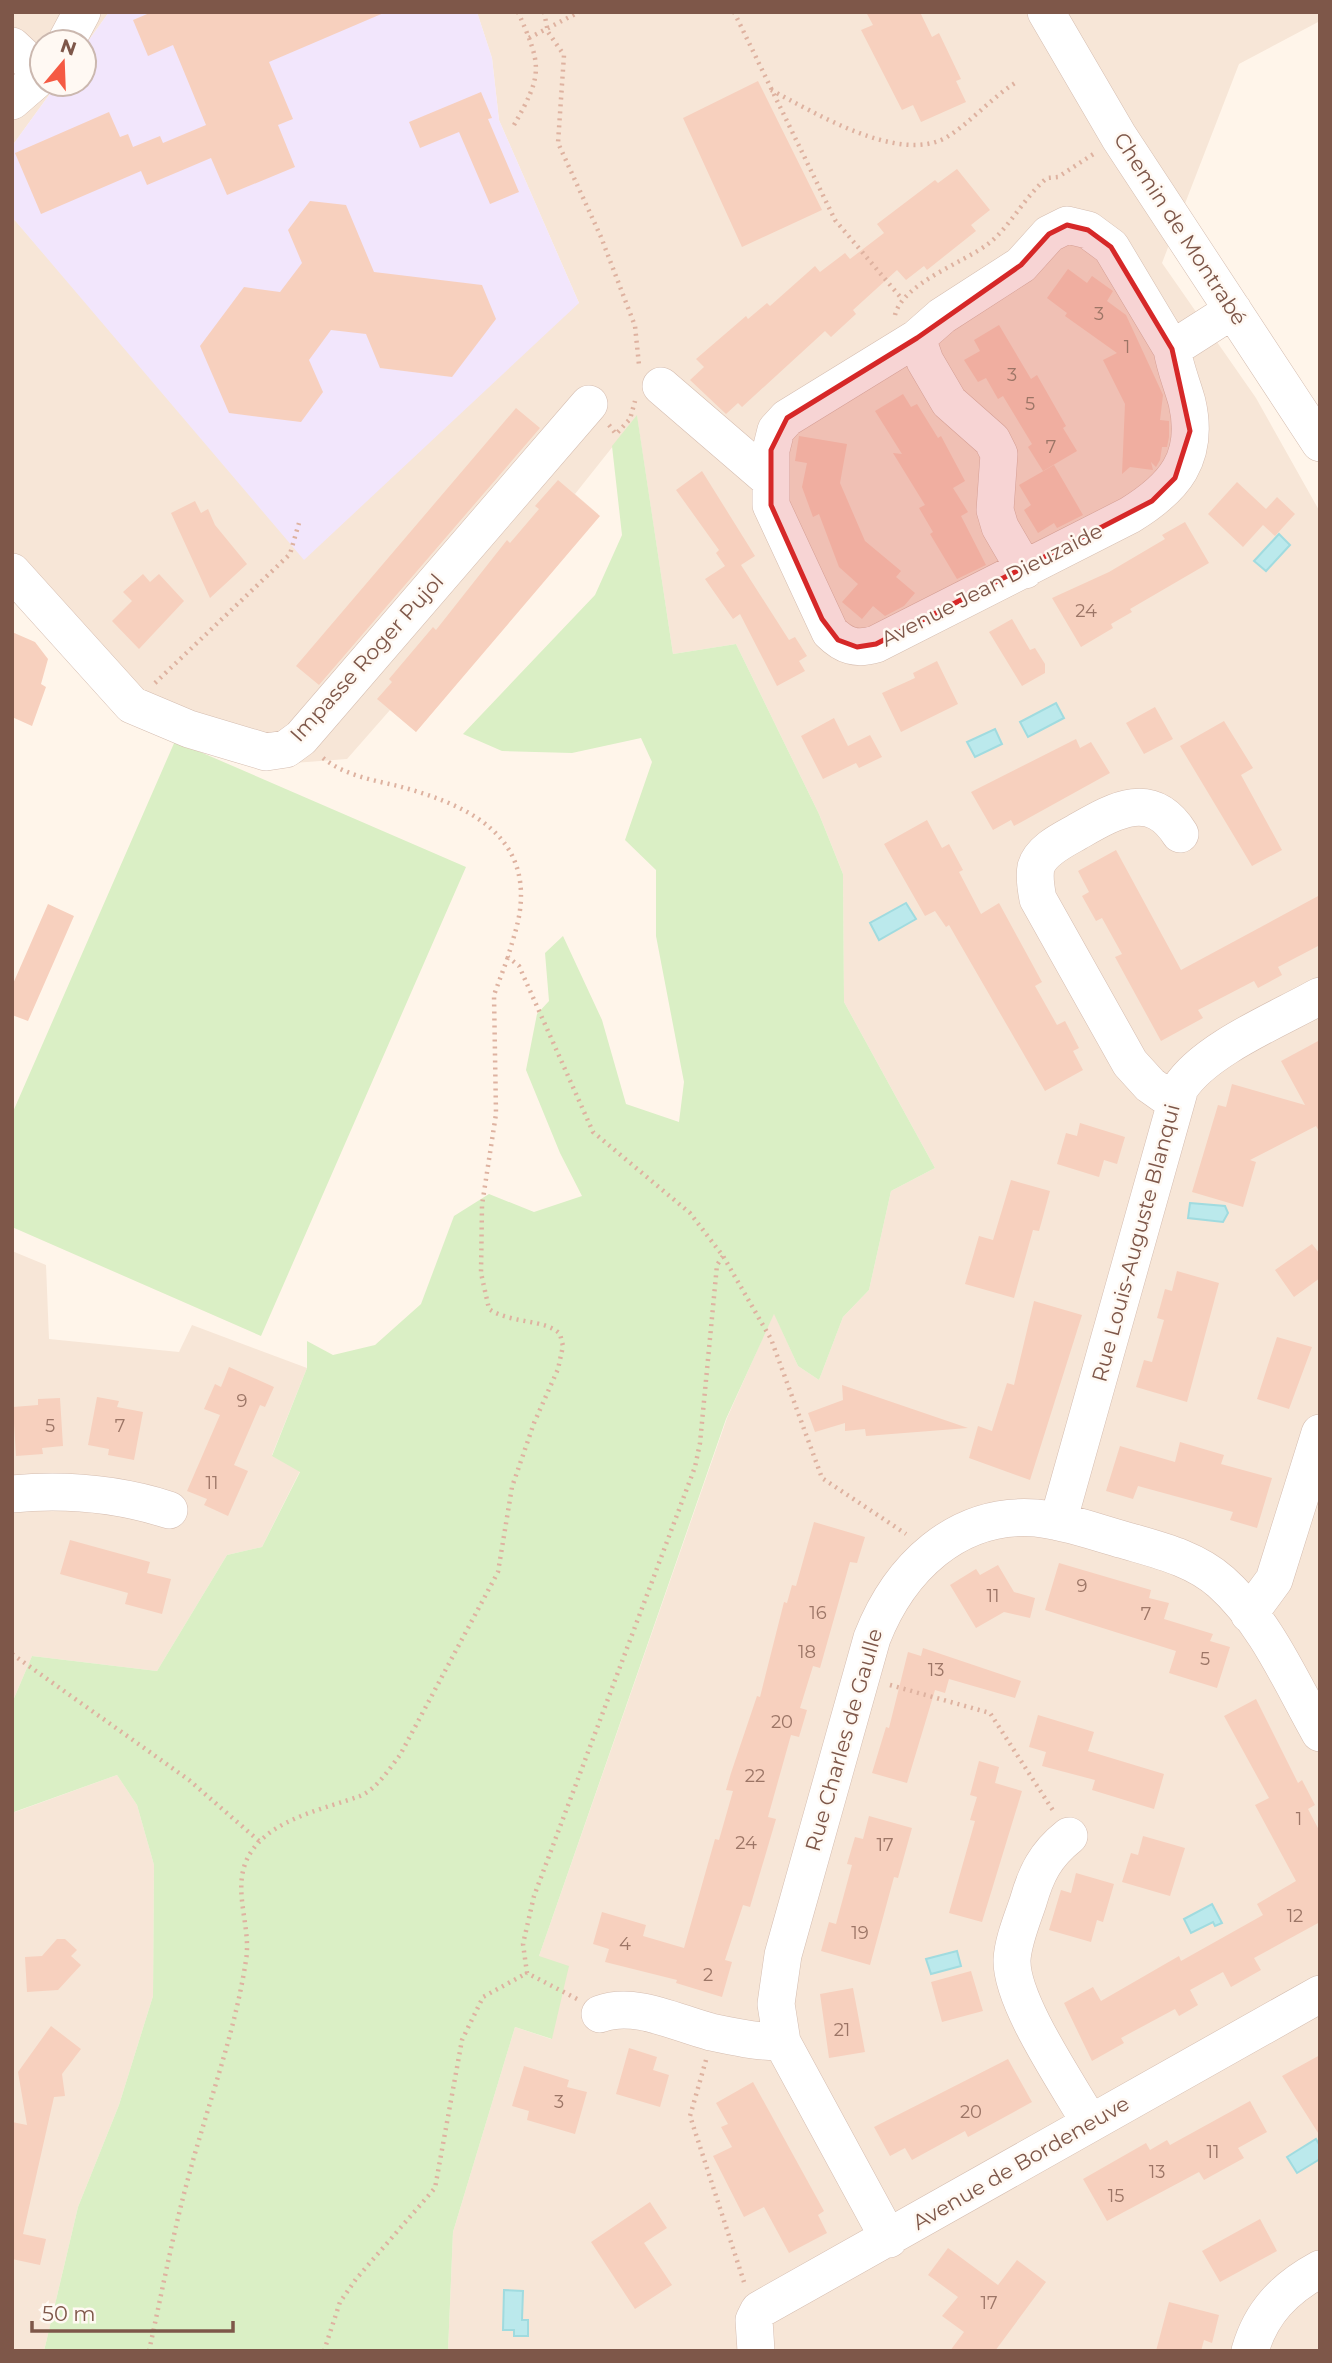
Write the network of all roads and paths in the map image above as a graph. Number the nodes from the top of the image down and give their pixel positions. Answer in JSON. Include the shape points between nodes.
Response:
{"nodes":[{"id":1,"x":82,"y":12,"type":"edge"},
{"id":2,"x":518,"y":12,"type":"edge"},
{"id":3,"x":544,"y":12,"type":"edge"},
{"id":4,"x":579,"y":12,"type":"edge"},
{"id":5,"x":734,"y":12,"type":"edge"},
{"id":6,"x":1046,"y":12,"type":"edge"},
{"id":7,"x":73,"y":28,"type":"edge"},
{"id":8,"x":547,"y":28,"type":"junction"},
{"id":9,"x":529,"y":38,"type":"junction"},
{"id":10,"x":12,"y":46,"type":"edge"},
{"id":11,"x":28,"y":61,"type":"edge"},
{"id":12,"x":1015,"y":83,"type":"dead end"},
{"id":13,"x":28,"y":87,"type":"edge"},
{"id":14,"x":771,"y":89,"type":"junction"},
{"id":15,"x":12,"y":101,"type":"edge"},
{"id":16,"x":514,"y":125,"type":"dead end"},
{"id":17,"x":1119,"y":137,"type":"junction"},
{"id":18,"x":1233,"y":310,"type":"junction"},
{"id":19,"x":917,"y":338,"type":"junction"},
{"id":20,"x":1172,"y":349,"type":"junction"},
{"id":21,"x":651,"y":385,"type":"junction"},
{"id":22,"x":589,"y":404,"type":"joint"},
{"id":23,"x":1320,"y":443,"type":"edge"},
{"id":24,"x":769,"y":479,"type":"junction"},
{"id":25,"x":299,"y":523,"type":"dead end"},
{"id":26,"x":1025,"y":570,"type":"junction"},
{"id":27,"x":12,"y":572,"type":"edge"},
{"id":28,"x":132,"y":705,"type":"junction"},
{"id":29,"x":301,"y":738,"type":"junction"},
{"id":30,"x":1180,"y":834,"type":"dead end"},
{"id":31,"x":508,"y":957,"type":"junction"},
{"id":32,"x":1320,"y":996,"type":"edge"},
{"id":33,"x":1174,"y":1102,"type":"junction"},
{"id":34,"x":723,"y":1256,"type":"junction"},
{"id":35,"x":1320,"y":1433,"type":"edge"},
{"id":36,"x":12,"y":1494,"type":"edge"},
{"id":37,"x":169,"y":1510,"type":"dead end"},
{"id":38,"x":1058,"y":1522,"type":"junction"},
{"id":39,"x":930,"y":1550,"type":"junction"},
{"id":40,"x":1249,"y":1614,"type":"junction"},
{"id":41,"x":12,"y":1654,"type":"edge"},
{"id":42,"x":862,"y":1677,"type":"junction"},
{"id":43,"x":1320,"y":1733,"type":"edge"},
{"id":44,"x":1069,"y":1836,"type":"joint"},
{"id":45,"x":259,"y":1841,"type":"junction"},
{"id":46,"x":527,"y":1973,"type":"junction"},
{"id":47,"x":1320,"y":1994,"type":"edge"},
{"id":48,"x":600,"y":2014,"type":"joint"},
{"id":49,"x":713,"y":2032,"type":"junction"},
{"id":50,"x":782,"y":2042,"type":"junction"},
{"id":51,"x":1090,"y":2123,"type":"junction"},
{"id":52,"x":889,"y":2239,"type":"junction"},
{"id":53,"x":1320,"y":2269,"type":"edge"},
{"id":54,"x":759,"y":2310,"type":"junction"},
{"id":55,"x":149,"y":2351,"type":"edge"},
{"id":56,"x":324,"y":2351,"type":"edge"},
{"id":57,"x":756,"y":2351,"type":"edge"},
{"id":58,"x":1250,"y":2351,"type":"edge"}],
"edges":[{"from":1,"to":7,"type":"street"},
{"from":2,"to":9,"type":"path"},
{"from":3,"to":8,"type":"path"},
{"from":4,"to":8,"type":"path"},
{"from":5,"to":14,"type":"path"},
{"from":6,"to":17,"type":"street","name":"Chemin de Montrabé"},
{"from":8,"to":9,"type":"path"},
{"from":8,"to":21,"type":"path","via":[[564,55],[558,142],[601,237],[635,326]]},
{"from":9,"to":16,"type":"path","via":[[538,66],[533,92]]},
{"from":10,"to":11,"type":"street"},
{"from":12,"to":14,"type":"path","via":[[947,137],[922,145],[843,127]]},
{"from":13,"to":15,"type":"street"},
{"from":14,"to":17,"type":"path","via":[[835,220],[902,299],[987,245],[1047,178],[1058,177]]},
{"from":17,"to":18,"type":"street","name":"Chemin de Montrabé"},
{"from":18,"to":20,"type":"street"},
{"from":18,"to":23,"type":"street","name":"Chemin de Montrabé"},
{"from":19,"to":20,"type":"street","name":"Avenue Jean Dieuzaide","via":[[942,316],[1021,265],[1049,234],[1067,225],[1088,230],[1111,247]]},
{"from":19,"to":24,"type":"street","name":"Avenue Jean Dieuzaide","via":[[787,418],[776,430]]},
{"from":19,"to":26,"type":"street","via":[[949,402],[992,440],[999,454],[995,510]]},
{"from":20,"to":26,"type":"street","name":"Avenue Jean Dieuzaide","via":[[1190,431],[1175,478],[1160,495],[1130,514]]},
{"from":21,"to":22,"type":"path","via":[[616,434]]},
{"from":21,"to":24,"type":"street"},
{"from":22,"to":29,"type":"street","name":"Impasse Roger Pujol"},
{"from":24,"to":26,"type":"street","name":"Avenue Jean Dieuzaide","via":[[771,505],[814,605],[830,632],[846,645],[876,645]]},
{"from":25,"to":28,"type":"path","via":[[290,554]]},
{"from":27,"to":28,"type":"street","name":"Impasse Roger Pujol"},
{"from":28,"to":29,"type":"street","name":"Impasse Roger Pujol","via":[[189,729],[266,752],[286,749]]},
{"from":29,"to":31,"type":"path","via":[[332,765],[443,799],[488,824],[512,855],[520,875],[520,911]]},
{"from":30,"to":33,"type":"street","via":[[1170,819],[1146,807],[1114,811],[1044,854],[1035,886],[1038,899],[1130,1063]]},
{"from":31,"to":34,"type":"path","via":[[519,966],[593,1132],[690,1213]]},
{"from":31,"to":45,"type":"path","via":[[494,995],[495,1137],[482,1205],[481,1273],[489,1309],[501,1317],[546,1325],[561,1334],[558,1369],[512,1487],[498,1572],[400,1755],[384,1778],[360,1796],[290,1821]]},
{"from":32,"to":33,"type":"street","name":"Rue Louis-Auguste Blanqui","via":[[1197,1066]]},
{"from":33,"to":38,"type":"street","name":"Rue Louis-Auguste Blanqui"},
{"from":34,"to":39,"type":"path","via":[[771,1339],[822,1478]]},
{"from":34,"to":46,"type":"path","via":[[717,1265],[695,1467],[534,1896],[523,1944]]},
{"from":35,"to":40,"type":"street","via":[[1274,1580]]},
{"from":36,"to":37,"type":"street","via":[[113,1496]]},
{"from":38,"to":39,"type":"street","name":"Rue Charles de Gaulle","via":[[1035,1518],[995,1521],[952,1536]]},
{"from":38,"to":40,"type":"street","name":"Rue Charles de Gaulle","via":[[1187,1560],[1220,1581]]},
{"from":39,"to":42,"type":"street","name":"Rue Charles de Gaulle","via":[[883,1610]]},
{"from":40,"to":43,"type":"street","name":"Rue Charles de Gaulle"},
{"from":41,"to":45,"type":"path","via":[[189,1780]]},
{"from":42,"to":44,"type":"path","via":[[990,1713]]},
{"from":42,"to":50,"type":"street","name":"Rue Charles de Gaulle","via":[[777,1983]]},
{"from":44,"to":51,"type":"street","via":[[1045,1857],[1036,1874],[1013,1966],[1024,2005]]},
{"from":45,"to":55,"type":"path","via":[[240,1880],[247,1957],[188,2178]]},
{"from":46,"to":48,"type":"path"},
{"from":46,"to":56,"type":"path","via":[[483,1997],[462,2040],[435,2188],[340,2302]]},
{"from":47,"to":51,"type":"street","name":"Avenue de Bordeneuve"},
{"from":48,"to":49,"type":"street","via":[[638,2011]]},
{"from":49,"to":50,"type":"street"},
{"from":49,"to":54,"type":"path","via":[[690,2116],[738,2272]]},
{"from":50,"to":52,"type":"street","name":"Rue Charles de Gaulle"},
{"from":51,"to":52,"type":"street","name":"Avenue de Bordeneuve"},
{"from":52,"to":54,"type":"street","name":"Avenue de Bordeneuve"},
{"from":53,"to":58,"type":"street","via":[[1296,2283],[1270,2308]]},
{"from":54,"to":57,"type":"street","via":[[754,2320]]}]}
